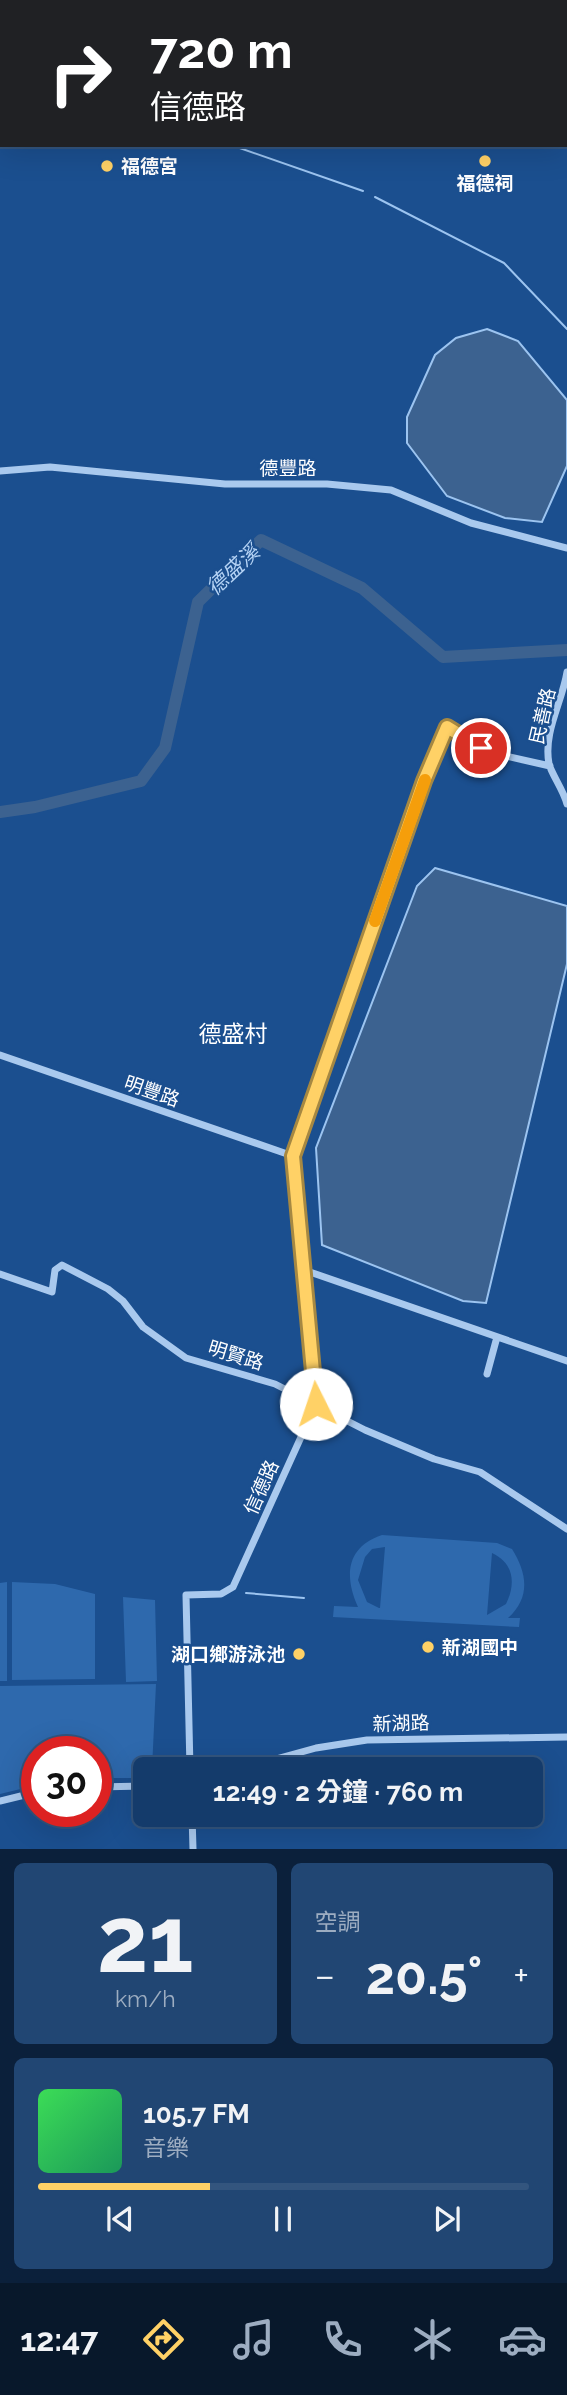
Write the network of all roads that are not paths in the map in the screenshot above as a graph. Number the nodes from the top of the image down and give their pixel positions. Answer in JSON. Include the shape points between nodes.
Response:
{"nodes":[{"id":1,"x":0,"y":471,"type":"edge"},
{"id":2,"x":567,"y":548,"type":"edge"},
{"id":3,"x":567,"y":672,"type":"edge"},
{"id":4,"x":550,"y":766,"type":"junction"},
{"id":5,"x":567,"y":804,"type":"edge"},
{"id":6,"x":0,"y":1055,"type":"edge"},
{"id":7,"x":293,"y":1156,"type":"junction"},
{"id":8,"x":304,"y":1270,"type":"junction"},
{"id":9,"x":0,"y":1274,"type":"edge"},
{"id":10,"x":498,"y":1337,"type":"junction"},
{"id":11,"x":567,"y":1361,"type":"edge"},
{"id":12,"x":488,"y":1374,"type":"dead end"},
{"id":13,"x":316,"y":1404,"type":"junction"},
{"id":14,"x":567,"y":1530,"type":"edge"},
{"id":15,"x":567,"y":1737,"type":"edge"},
{"id":16,"x":190,"y":1757,"type":"edge"},
{"id":17,"x":283,"y":1757,"type":"edge"},
{"id":18,"x":133,"y":1786,"type":"edge"},
{"id":19,"x":112,"y":1787,"type":"edge"},
{"id":20,"x":21,"y":1796,"type":"edge"},
{"id":21,"x":0,"y":1801,"type":"edge"},
{"id":22,"x":192,"y":1827,"type":"edge"},
{"id":23,"x":193,"y":1849,"type":"edge"}],
"edges":[{"from":1,"to":2,"type":"street","name":"德豐路","via":[[50,467],[225,484],[327,484],[391,490],[471,523]]},
{"from":3,"to":4,"type":"street","name":"民善路","via":[[548,746]]},
{"from":4,"to":5,"type":"street","name":"民善路"},
{"from":4,"to":7,"type":"street","name":"信德路","via":[[497,754],[447,727]]},
{"from":6,"to":7,"type":"street","name":"明豐路"},
{"from":7,"to":8,"type":"street","name":"信德路"},
{"from":8,"to":10,"type":"street"},
{"from":8,"to":13,"type":"street","name":"信德路"},
{"from":9,"to":13,"type":"street","name":"明賢路","via":[[52,1292],[55,1270],[62,1265],[108,1289],[143,1327],[186,1358],[275,1384]]},
{"from":10,"to":11,"type":"street"},
{"from":10,"to":12,"type":"street"},
{"from":13,"to":14,"type":"street","name":"明賢路","via":[[404,1447],[495,1480]]},
{"from":13,"to":16,"type":"street","name":"信德路","via":[[233,1587],[221,1594],[186,1595]]},
{"from":15,"to":17,"type":"street","name":"新湖路","via":[[367,1740]]},
{"from":18,"to":19,"type":"street"},
{"from":20,"to":21,"type":"street"},
{"from":22,"to":23,"type":"street"}]}
